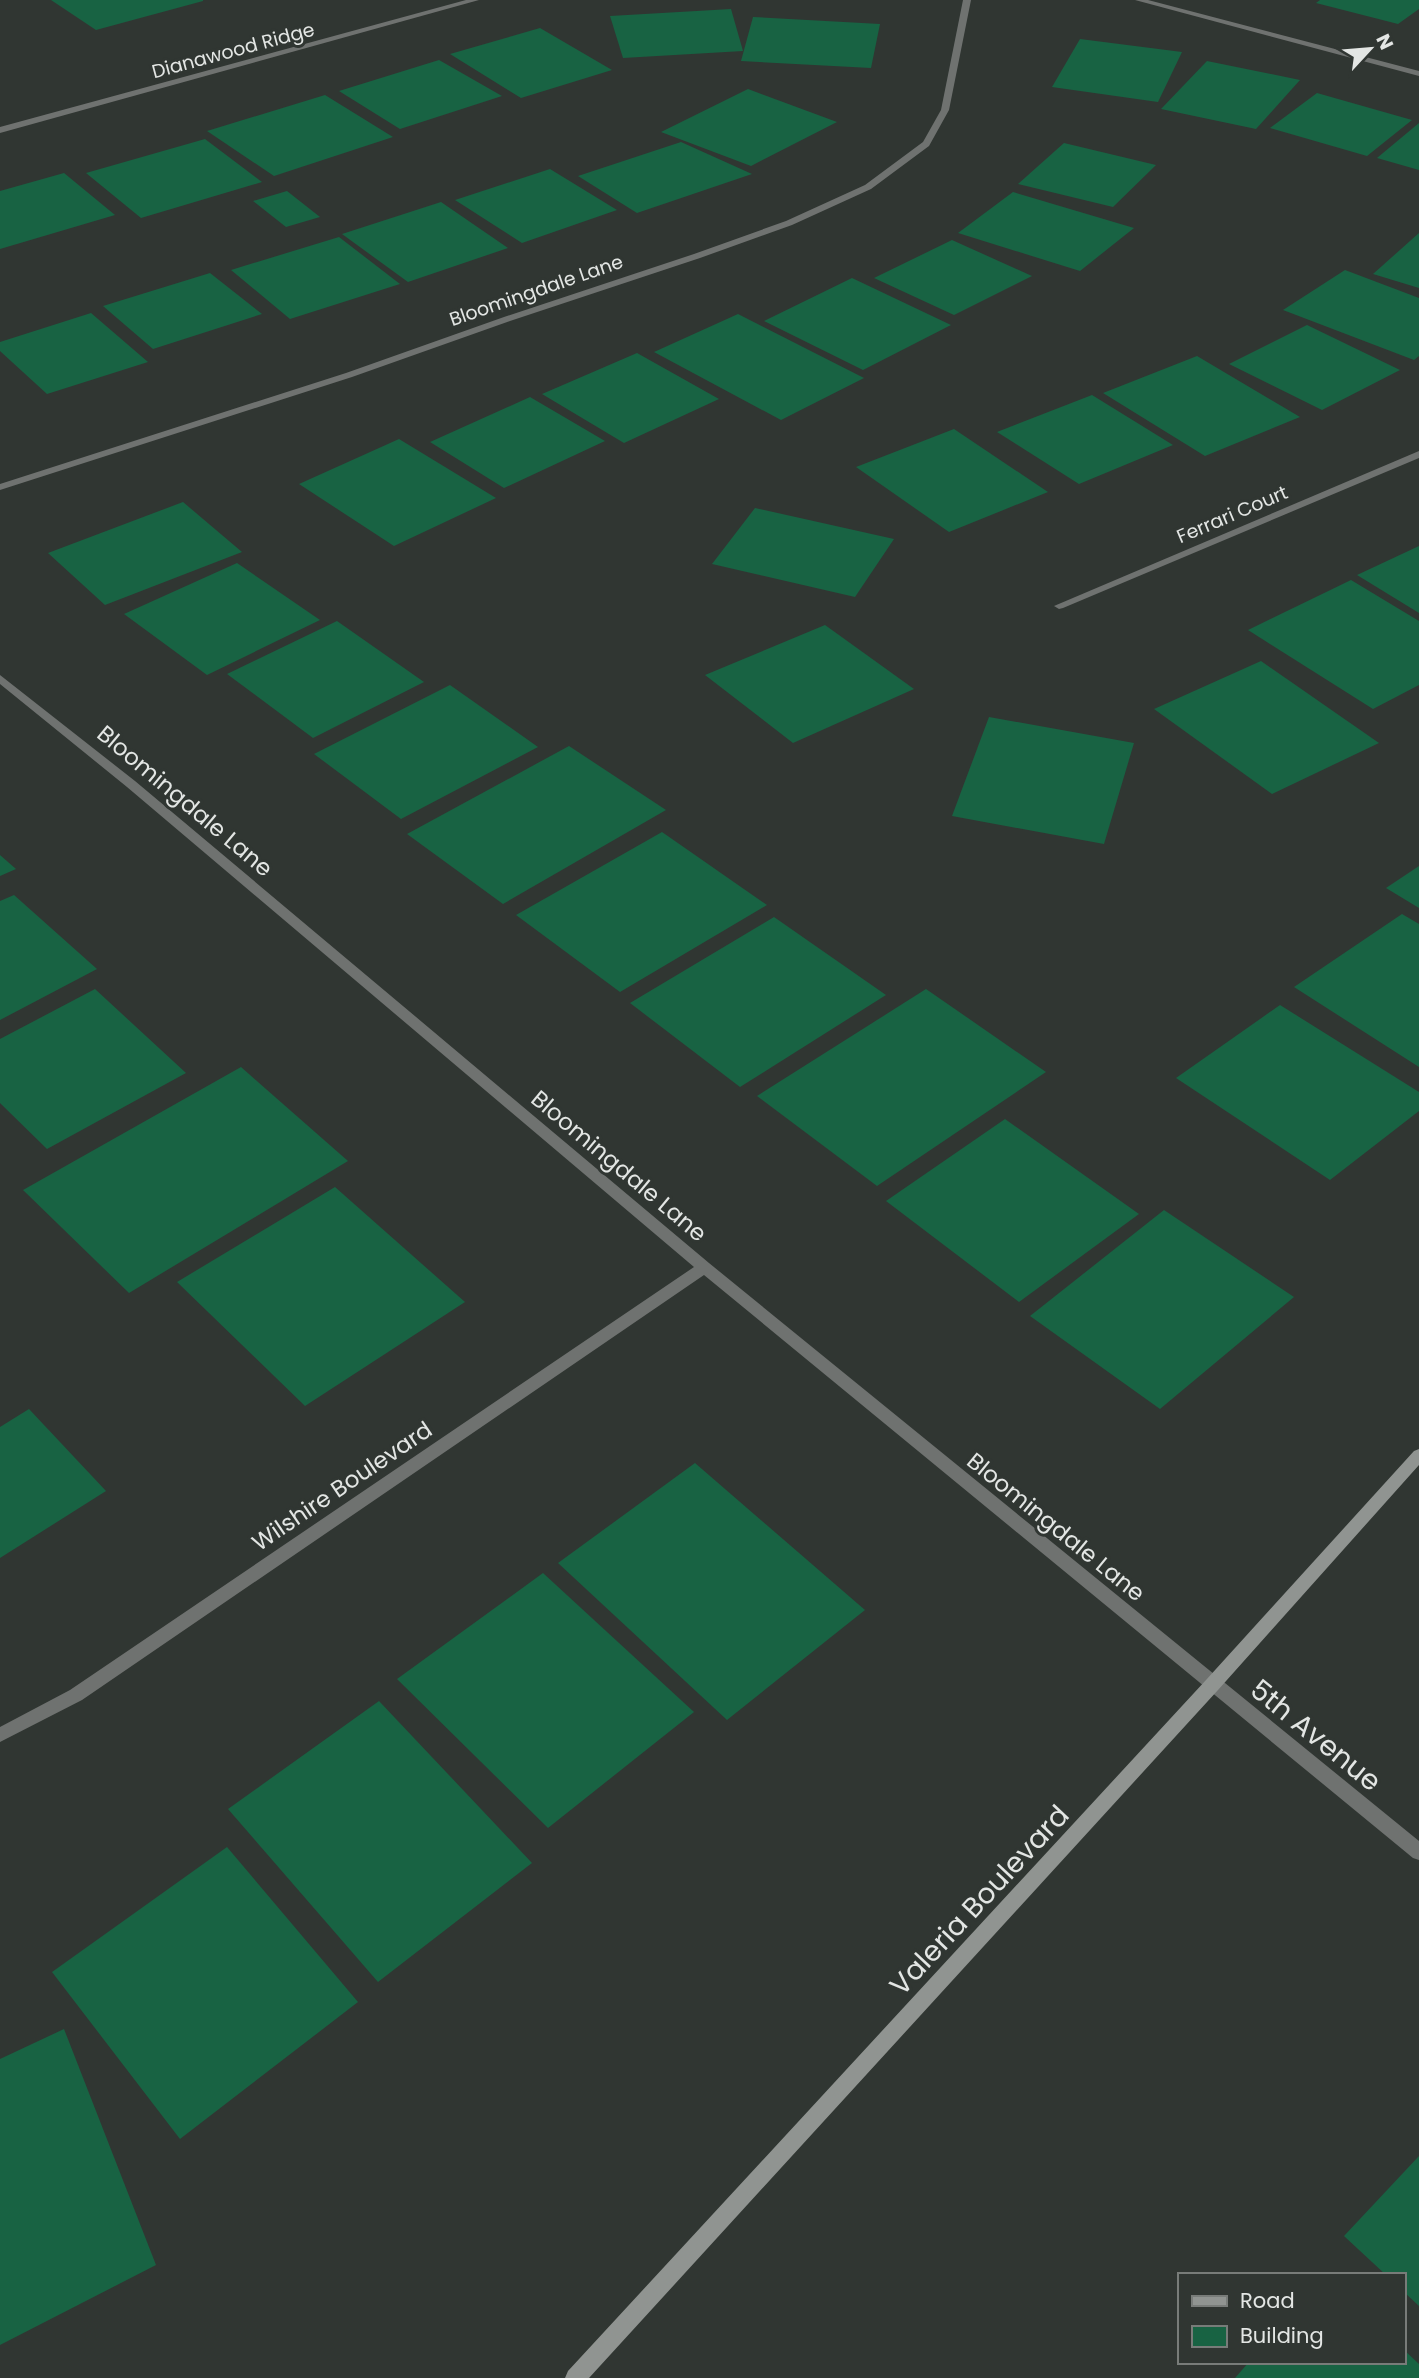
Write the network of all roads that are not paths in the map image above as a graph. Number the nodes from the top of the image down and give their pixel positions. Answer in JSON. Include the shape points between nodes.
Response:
{"nodes":[{"id":1,"x":475,"y":0,"type":"edge"},
{"id":2,"x":967,"y":0,"type":"edge"},
{"id":3,"x":1139,"y":0,"type":"edge"},
{"id":4,"x":1419,"y":74,"type":"edge"},
{"id":5,"x":0,"y":130,"type":"edge"},
{"id":6,"x":1419,"y":454,"type":"edge"},
{"id":7,"x":0,"y":487,"type":"edge"},
{"id":8,"x":1059,"y":606,"type":"dead end"},
{"id":9,"x":0,"y":678,"type":"edge"},
{"id":10,"x":704,"y":1267,"type":"junction"},
{"id":11,"x":1419,"y":1455,"type":"edge"},
{"id":12,"x":1212,"y":1685,"type":"junction"},
{"id":13,"x":0,"y":1735,"type":"edge"},
{"id":14,"x":1419,"y":1852,"type":"edge"},
{"id":15,"x":575,"y":2378,"type":"edge"}],
"edges":[{"from":1,"to":5,"type":"street","name":"Dianawood Ridge"},
{"from":2,"to":7,"type":"street","name":"Bloomingdale Lane","via":[[945,110],[926,144],[868,187],[789,223],[697,256]]},
{"from":3,"to":4,"type":"street"},
{"from":6,"to":8,"type":"street","name":"Ferrari Court"},
{"from":9,"to":10,"type":"street","name":"Bloomingdale Lane"},
{"from":10,"to":12,"type":"street","name":"Bloomingdale Lane"},
{"from":10,"to":13,"type":"street","name":"Wilshire Boulevard","via":[[76,1695]]},
{"from":11,"to":12,"type":"street","name":"Valeria Boulevard"},
{"from":12,"to":14,"type":"street","name":"5th Avenue"},
{"from":12,"to":15,"type":"street","name":"Valeria Boulevard"}]}
